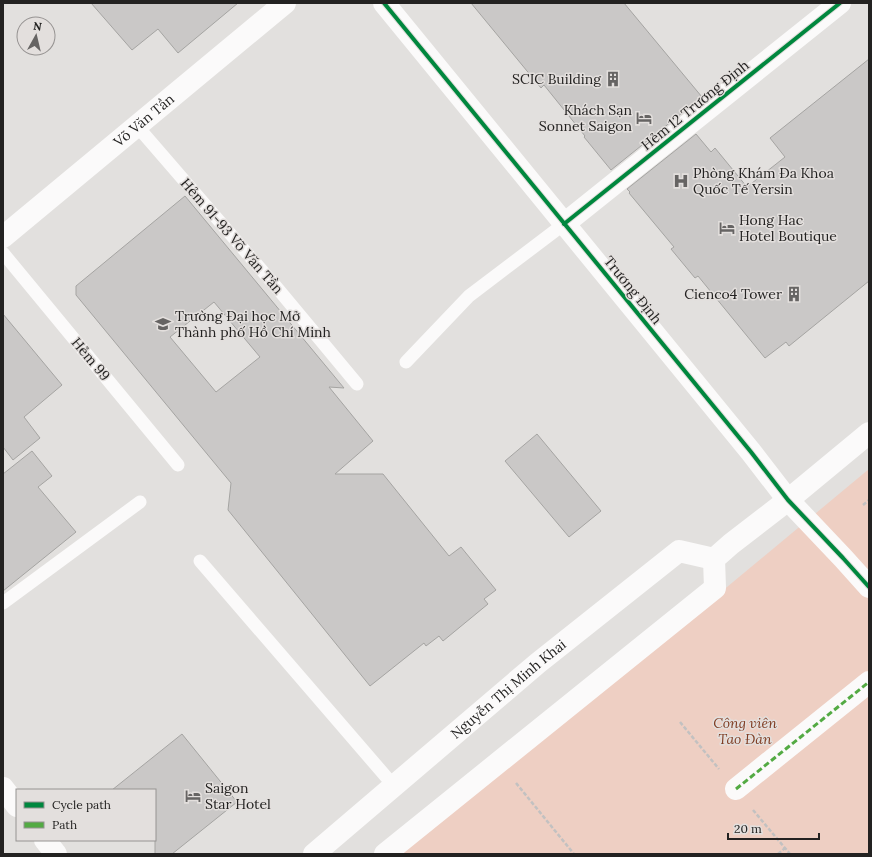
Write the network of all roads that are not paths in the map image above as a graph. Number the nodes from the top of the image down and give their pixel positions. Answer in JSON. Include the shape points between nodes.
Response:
{"nodes":[{"id":1,"x":285,"y":3,"type":"edge"},
{"id":2,"x":384,"y":3,"type":"edge"},
{"id":3,"x":840,"y":3,"type":"edge"},
{"id":4,"x":137,"y":126,"type":"junction"},
{"id":5,"x":564,"y":224,"type":"junction"},
{"id":6,"x":3,"y":237,"type":"edge"},
{"id":7,"x":3,"y":253,"type":"edge"},
{"id":8,"x":406,"y":362,"type":"dead end"},
{"id":9,"x":356,"y":384,"type":"dead end"},
{"id":10,"x":869,"y":433,"type":"edge"},
{"id":11,"x":178,"y":464,"type":"dead end"},
{"id":12,"x":788,"y":500,"type":"junction"},
{"id":13,"x":140,"y":502,"type":"dead end"},
{"id":14,"x":714,"y":559,"type":"junction"},
{"id":15,"x":200,"y":561,"type":"dead end"},
{"id":16,"x":869,"y":587,"type":"edge"},
{"id":17,"x":3,"y":603,"type":"edge"},
{"id":18,"x":869,"y":682,"type":"edge"},
{"id":19,"x":394,"y":786,"type":"junction"},
{"id":20,"x":3,"y":788,"type":"edge"},
{"id":21,"x":736,"y":789,"type":"dead end"},
{"id":22,"x":16,"y":805,"type":"edge"},
{"id":23,"x":46,"y":841,"type":"edge"},
{"id":24,"x":56,"y":854,"type":"edge"},
{"id":25,"x":314,"y":854,"type":"edge"},
{"id":26,"x":385,"y":854,"type":"edge"}],
"edges":[{"from":1,"to":4,"type":"main road","name":"Võ Văn Tần"},
{"from":2,"to":5,"type":"main road","name":"Trương Định"},
{"from":3,"to":5,"type":"main road","name":"Hẻm 12 Trương Ðịnh"},
{"from":4,"to":6,"type":"main road","name":"Võ Văn Tần"},
{"from":4,"to":9,"type":"lane","name":"Hẻm 91-93 Võ Văn Tần","via":[[278,289]]},
{"from":5,"to":8,"type":"lane","via":[[469,296]]},
{"from":5,"to":12,"type":"main road","name":"Trương Định"},
{"from":7,"to":11,"type":"lane","name":"Hẻm 99"},
{"from":10,"to":12,"type":"main road"},
{"from":12,"to":14,"type":"main road"},
{"from":12,"to":16,"type":"main road","name":"Trương Định"},
{"from":13,"to":17,"type":"lane"},
{"from":14,"to":19,"type":"main road","name":"Nguyễn Thị Minh Khai","via":[[679,551],[538,663]]},
{"from":14,"to":26,"type":"main road","via":[[715,588]]},
{"from":15,"to":19,"type":"lane"},
{"from":18,"to":21,"type":"main road"},
{"from":19,"to":25,"type":"main road","name":"Nguyễn Thị Minh Khai"},
{"from":20,"to":22,"type":"main road"},
{"from":23,"to":24,"type":"main road"}]}
